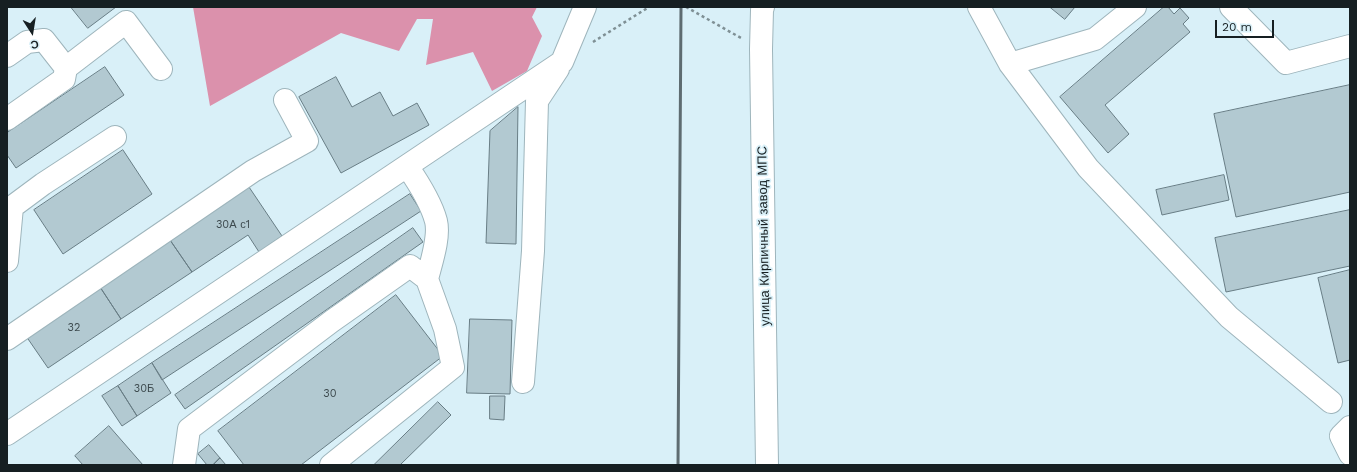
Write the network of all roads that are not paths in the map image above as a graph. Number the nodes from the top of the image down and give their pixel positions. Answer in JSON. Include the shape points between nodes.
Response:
{"nodes":[{"id":1,"x":585,"y":7,"type":"edge"},
{"id":2,"x":763,"y":7,"type":"edge"},
{"id":3,"x":979,"y":7,"type":"edge"},
{"id":4,"x":1134,"y":7,"type":"edge"},
{"id":5,"x":1231,"y":7,"type":"edge"},
{"id":6,"x":1350,"y":46,"type":"edge"},
{"id":7,"x":7,"y":56,"type":"edge"},
{"id":8,"x":562,"y":62,"type":"junction"},
{"id":9,"x":1010,"y":64,"type":"junction"},
{"id":10,"x":66,"y":68,"type":"junction"},
{"id":11,"x":161,"y":69,"type":"dead end"},
{"id":12,"x":285,"y":100,"type":"dead end"},
{"id":13,"x":7,"y":119,"type":"edge"},
{"id":14,"x":115,"y":137,"type":"dead end"},
{"id":15,"x":407,"y":166,"type":"junction"},
{"id":16,"x":10,"y":202,"type":"edge"},
{"id":17,"x":7,"y":261,"type":"edge"},
{"id":18,"x":427,"y":279,"type":"junction"},
{"id":19,"x":8,"y":331,"type":"edge"},
{"id":20,"x":522,"y":382,"type":"dead end"},
{"id":21,"x":1331,"y":402,"type":"dead end"},
{"id":22,"x":1350,"y":427,"type":"edge"},
{"id":23,"x":7,"y":434,"type":"edge"},
{"id":24,"x":1350,"y":454,"type":"edge"},
{"id":25,"x":184,"y":465,"type":"edge"},
{"id":26,"x":331,"y":465,"type":"edge"},
{"id":27,"x":767,"y":465,"type":"edge"}],
"edges":[{"from":1,"to":8,"type":"street"},
{"from":2,"to":27,"type":"street","name":"улица Кирпичный завод МПС","via":[[761,49]]},
{"from":3,"to":9,"type":"street"},
{"from":4,"to":9,"type":"street","via":[[1095,38]]},
{"from":5,"to":6,"type":"street","via":[[1286,63]]},
{"from":7,"to":10,"type":"street","via":[[27,42],[44,40]]},
{"from":8,"to":15,"type":"street"},
{"from":8,"to":20,"type":"street","via":[[537,101],[533,251]]},
{"from":9,"to":21,"type":"street","via":[[1088,168],[1230,317]]},
{"from":10,"to":11,"type":"street","via":[[126,22]]},
{"from":10,"to":13,"type":"street","via":[[64,79]]},
{"from":12,"to":19,"type":"street","via":[[307,141],[253,171]]},
{"from":14,"to":16,"type":"street"},
{"from":15,"to":18,"type":"street","via":[[422,187],[436,222],[435,248]]},
{"from":15,"to":23,"type":"street"},
{"from":16,"to":17,"type":"street"},
{"from":18,"to":25,"type":"street","via":[[410,266],[332,321],[189,429]]},
{"from":18,"to":26,"type":"street","via":[[445,329],[453,367]]},
{"from":22,"to":24,"type":"street","via":[[1341,436]]}]}
